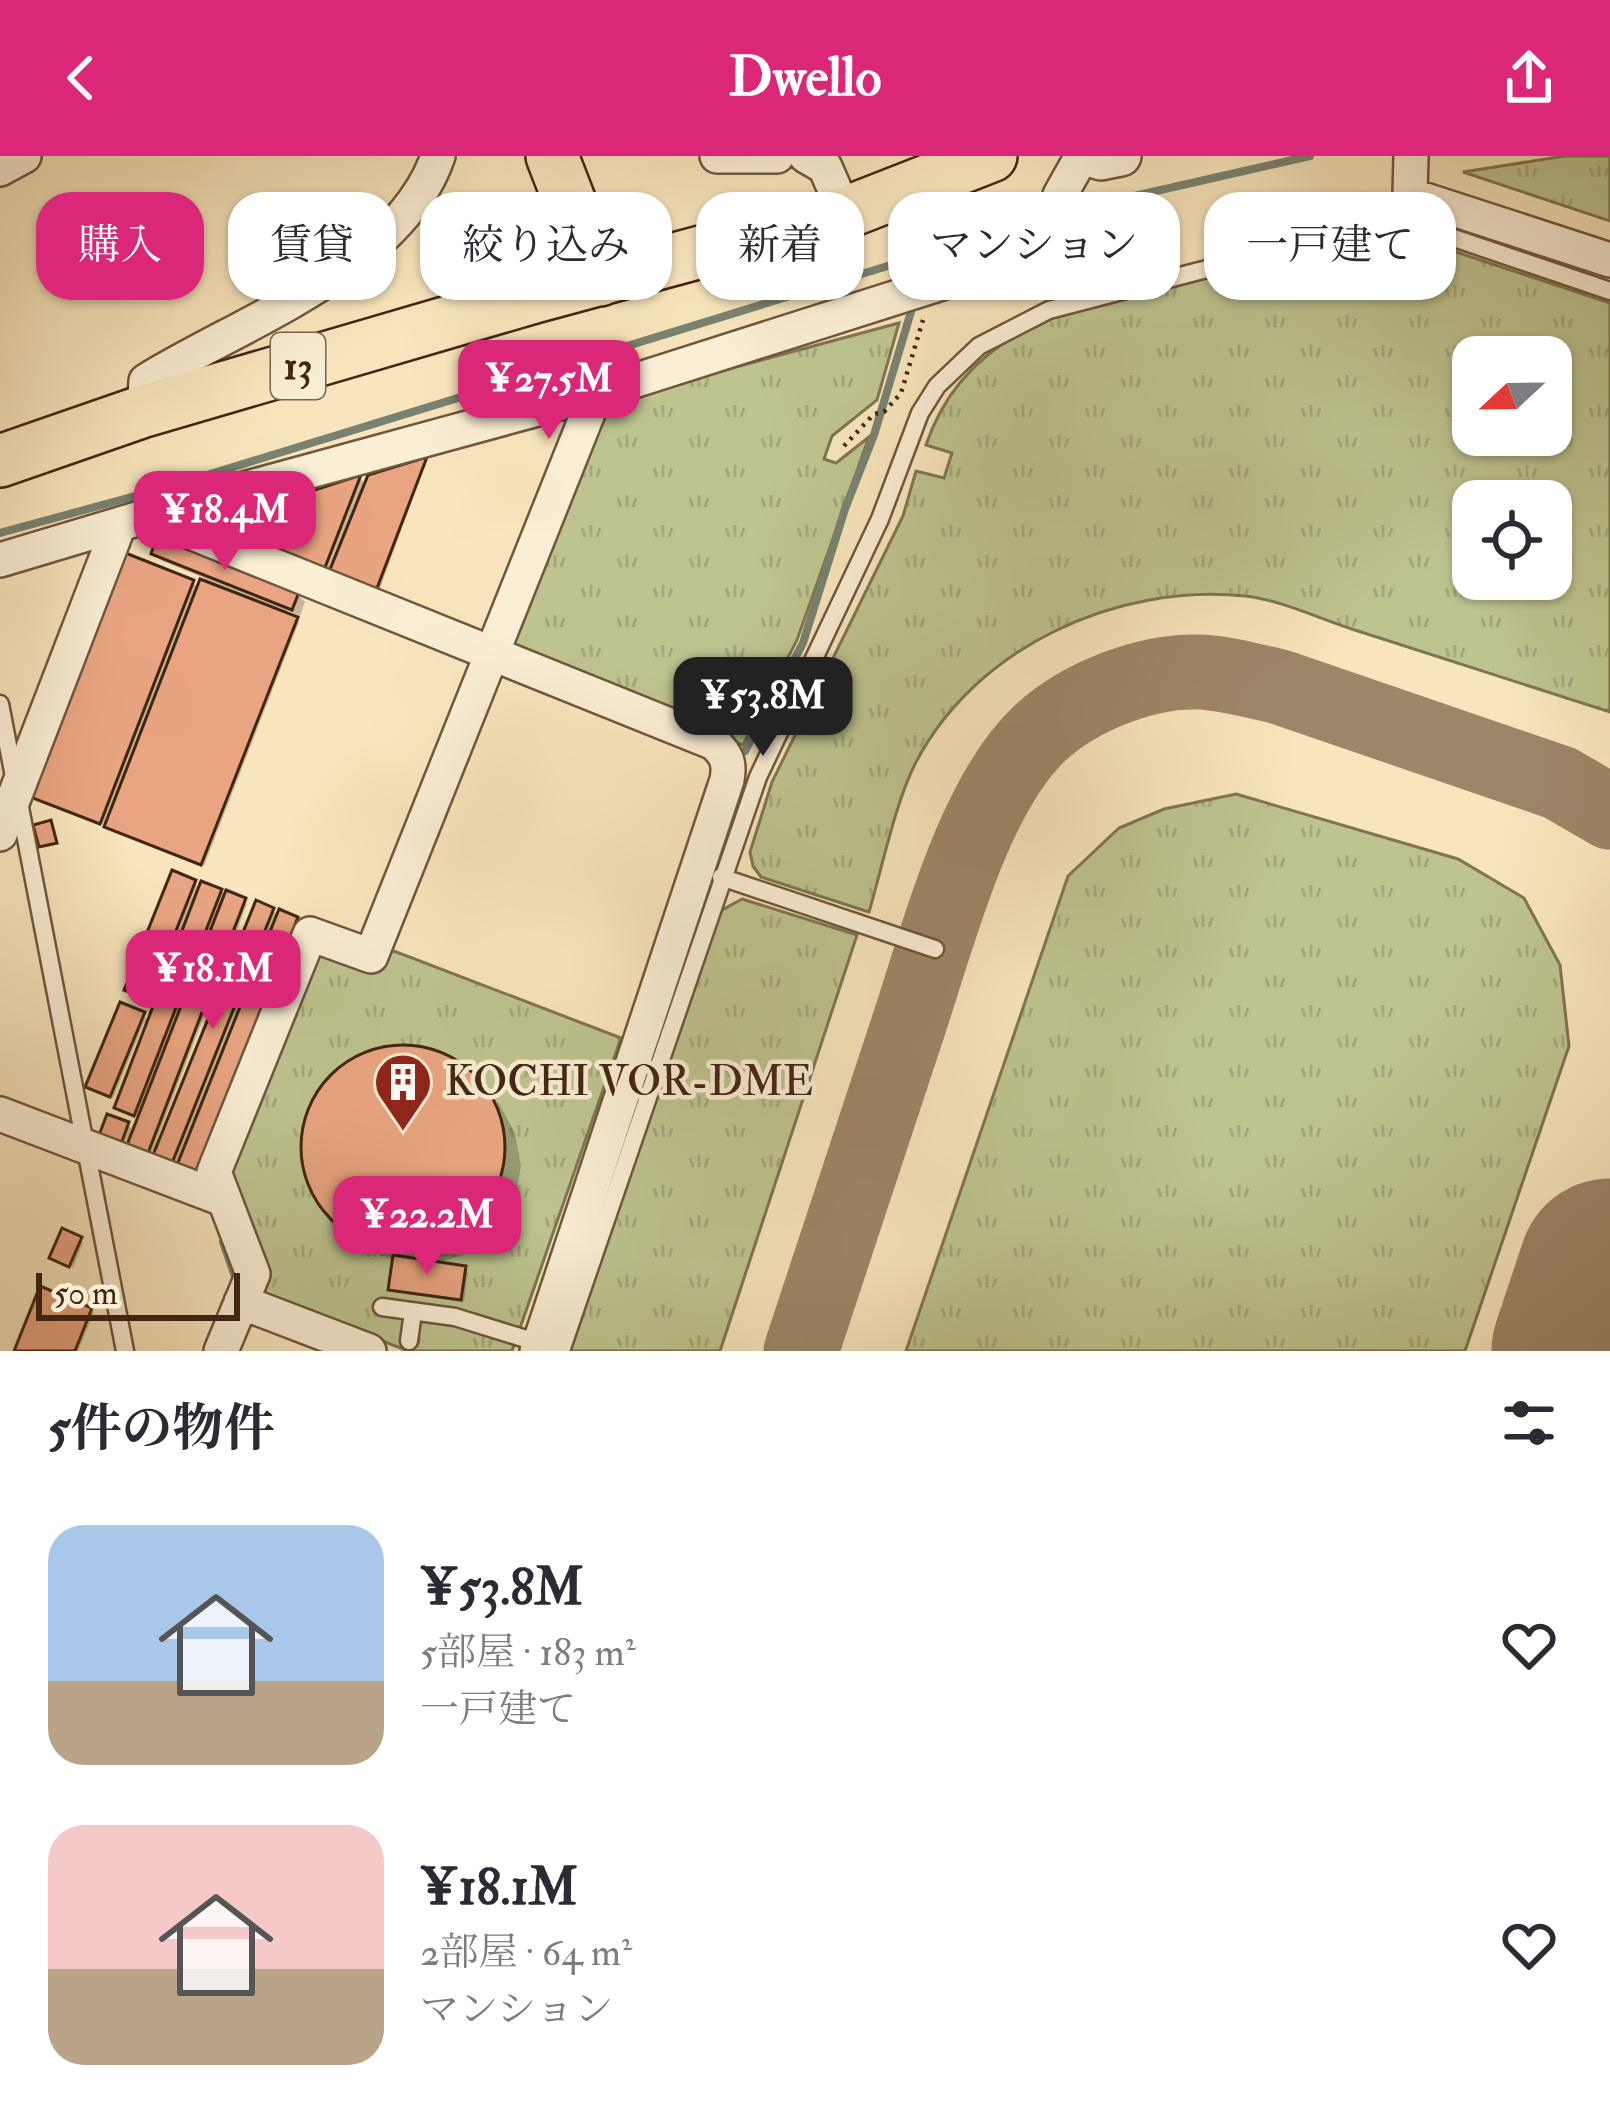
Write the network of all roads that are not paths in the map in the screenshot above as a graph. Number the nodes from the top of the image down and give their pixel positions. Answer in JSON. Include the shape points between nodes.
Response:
{"nodes":[{"id":1,"x":23,"y":156,"type":"edge"},
{"id":2,"x":438,"y":156,"type":"edge"},
{"id":3,"x":552,"y":156,"type":"edge"},
{"id":4,"x":717,"y":156,"type":"edge"},
{"id":5,"x":777,"y":156,"type":"edge"},
{"id":6,"x":806,"y":156,"type":"edge"},
{"id":7,"x":991,"y":156,"type":"edge"},
{"id":8,"x":1086,"y":156,"type":"edge"},
{"id":9,"x":1121,"y":156,"type":"edge"},
{"id":10,"x":1411,"y":156,"type":"edge"},
{"id":11,"x":0,"y":169,"type":"edge"},
{"id":12,"x":566,"y":192,"type":"edge"},
{"id":13,"x":836,"y":192,"type":"edge"},
{"id":14,"x":864,"y":205,"type":"edge"},
{"id":15,"x":1610,"y":260,"type":"edge"},
{"id":16,"x":1610,"y":291,"type":"edge"},
{"id":17,"x":530,"y":300,"type":"edge"},
{"id":18,"x":596,"y":394,"type":"junction"},
{"id":19,"x":144,"y":411,"type":"junction"},
{"id":20,"x":0,"y":461,"type":"edge"},
{"id":21,"x":167,"y":509,"type":"junction"},
{"id":22,"x":119,"y":525,"type":"junction"},
{"id":23,"x":0,"y":560,"type":"edge"},
{"id":24,"x":493,"y":656,"type":"junction"},
{"id":25,"x":0,"y":704,"type":"edge"},
{"id":26,"x":19,"y":787,"type":"junction"},
{"id":27,"x":0,"y":834,"type":"edge"},
{"id":28,"x":721,"y":877,"type":"junction"},
{"id":29,"x":934,"y":949,"type":"dead end"},
{"id":30,"x":0,"y":1114,"type":"edge"},
{"id":31,"x":87,"y":1147,"type":"junction"},
{"id":32,"x":223,"y":1199,"type":"junction"},
{"id":33,"x":242,"y":1303,"type":"junction"},
{"id":34,"x":382,"y":1307,"type":"dead end"},
{"id":35,"x":413,"y":1312,"type":"junction"},
{"id":36,"x":409,"y":1341,"type":"dead end"},
{"id":37,"x":546,"y":1348,"type":"edge"},
{"id":38,"x":125,"y":1351,"type":"edge"},
{"id":39,"x":221,"y":1351,"type":"edge"},
{"id":40,"x":369,"y":1351,"type":"edge"}],
"edges":[{"from":1,"to":11,"type":"street"},
{"from":2,"to":19,"type":"street","via":[[395,227],[297,302],[146,381]]},
{"from":3,"to":12,"type":"main road"},
{"from":4,"to":5,"type":"street"},
{"from":6,"to":13,"type":"street","via":[[825,166]]},
{"from":7,"to":14,"type":"main road"},
{"from":8,"to":9,"type":"street"},
{"from":8,"to":18,"type":"street","via":[[1036,253]]},
{"from":10,"to":15,"type":"street","via":[[1410,195]]},
{"from":16,"to":28,"type":"lane","via":[[1448,236],[1361,233],[1061,307],[979,346],[920,412]]},
{"from":17,"to":19,"type":"main road","number":"13"},
{"from":18,"to":21,"type":"street"},
{"from":18,"to":24,"type":"street"},
{"from":19,"to":20,"type":"main road","number":"13"},
{"from":21,"to":22,"type":"street"},
{"from":21,"to":24,"type":"street","via":[[173,524]]},
{"from":22,"to":23,"type":"street"},
{"from":22,"to":26,"type":"street"},
{"from":24,"to":32,"type":"street","via":[[370,956],[310,934],[214,1172]]},
{"from":24,"to":37,"type":"street","via":[[714,743],[729,767]]},
{"from":25,"to":26,"type":"lane"},
{"from":26,"to":27,"type":"street"},
{"from":26,"to":31,"type":"lane"},
{"from":28,"to":29,"type":"lane"},
{"from":28,"to":37,"type":"lane"},
{"from":30,"to":31,"type":"street"},
{"from":31,"to":32,"type":"street"},
{"from":31,"to":38,"type":"lane"},
{"from":32,"to":33,"type":"street","via":[[253,1274]]},
{"from":33,"to":39,"type":"street"},
{"from":33,"to":40,"type":"street"},
{"from":34,"to":35,"type":"lane"},
{"from":35,"to":36,"type":"lane"},
{"from":35,"to":37,"type":"lane","via":[[455,1317]]}]}
